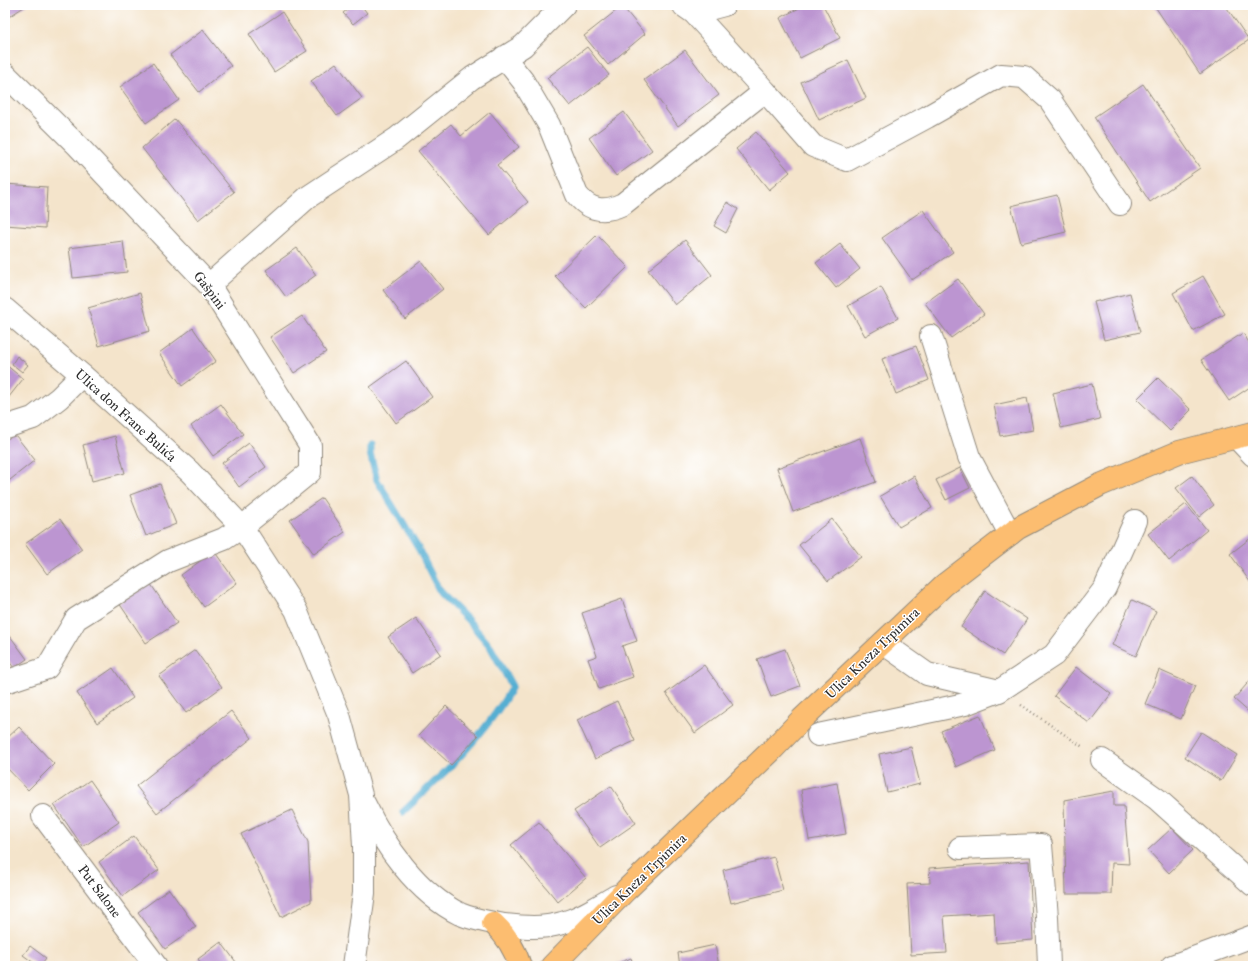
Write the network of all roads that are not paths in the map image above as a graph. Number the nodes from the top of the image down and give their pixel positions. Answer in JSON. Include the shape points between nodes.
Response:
{"nodes":[{"id":1,"x":564,"y":5,"type":"edge"},
{"id":2,"x":724,"y":5,"type":"edge"},
{"id":3,"x":688,"y":9,"type":"edge"},
{"id":4,"x":504,"y":57,"type":"junction"},
{"id":5,"x":5,"y":74,"type":"edge"},
{"id":6,"x":766,"y":91,"type":"junction"},
{"id":7,"x":1120,"y":204,"type":"dead end"},
{"id":8,"x":209,"y":285,"type":"junction"},
{"id":9,"x":5,"y":309,"type":"edge"},
{"id":10,"x":931,"y":336,"type":"dead end"},
{"id":11,"x":82,"y":375,"type":"junction"},
{"id":12,"x":5,"y":427,"type":"edge"},
{"id":13,"x":1245,"y":436,"type":"edge"},
{"id":14,"x":1253,"y":455,"type":"edge"},
{"id":15,"x":1135,"y":521,"type":"dead end"},
{"id":16,"x":242,"y":527,"type":"junction"},
{"id":17,"x":1010,"y":534,"type":"junction"},
{"id":18,"x":883,"y":643,"type":"junction"},
{"id":19,"x":5,"y":682,"type":"edge"},
{"id":20,"x":999,"y":691,"type":"junction"},
{"id":21,"x":818,"y":735,"type":"dead end"},
{"id":22,"x":1102,"y":760,"type":"road end"},
{"id":23,"x":361,"y":795,"type":"junction"},
{"id":24,"x":44,"y":816,"type":"dead end"},
{"id":25,"x":960,"y":848,"type":"dead end"},
{"id":26,"x":1253,"y":885,"type":"edge"},
{"id":27,"x":626,"y":890,"type":"junction"},
{"id":28,"x":493,"y":923,"type":"junction"},
{"id":29,"x":1253,"y":936,"type":"edge"},
{"id":30,"x":156,"y":966,"type":"edge"},
{"id":31,"x":354,"y":966,"type":"edge"},
{"id":32,"x":520,"y":966,"type":"edge"},
{"id":33,"x":552,"y":966,"type":"edge"},
{"id":34,"x":1049,"y":966,"type":"edge"},
{"id":35,"x":1172,"y":966,"type":"edge"}],
"edges":[{"from":1,"to":4,"type":"street","via":[[522,46]]},
{"from":2,"to":3,"type":"street"},
{"from":3,"to":6,"type":"street"},
{"from":4,"to":6,"type":"street","via":[[523,81],[549,125],[577,195],[584,204],[598,209],[612,209],[623,204]]},
{"from":4,"to":8,"type":"street","via":[[472,78],[396,139],[308,197]]},
{"from":5,"to":8,"type":"street","name":"Gašpini","via":[[78,146]]},
{"from":6,"to":7,"type":"street","via":[[813,146],[847,160],[1001,75],[1024,77],[1050,100]]},
{"from":8,"to":16,"type":"street","name":"Gašpini","via":[[310,445],[310,472]]},
{"from":9,"to":11,"type":"street","name":"Ulica don Frane Bulića"},
{"from":10,"to":17,"type":"street","via":[[969,457]]},
{"from":11,"to":12,"type":"street","via":[[59,398],[33,418]]},
{"from":11,"to":16,"type":"street","name":"Ulica don Frane Bulića","via":[[190,472]]},
{"from":13,"to":14,"type":"street"},
{"from":13,"to":17,"type":"main road","name":"Ulica Kneza Trpimira","via":[[1179,452],[1100,484]]},
{"from":15,"to":20,"type":"street","via":[[1105,588],[1054,655]]},
{"from":16,"to":19,"type":"street","via":[[224,539],[168,561],[76,619],[47,668]]},
{"from":16,"to":23,"type":"street","name":"Ulica don Frane Bulića","via":[[296,610],[339,715]]},
{"from":17,"to":18,"type":"main road","name":"Ulica Kneza Trpimira","via":[[944,585]]},
{"from":18,"to":20,"type":"street","via":[[927,674]]},
{"from":18,"to":27,"type":"main road","name":"Ulica Kneza Trpimira"},
{"from":20,"to":21,"type":"street","via":[[966,704]]},
{"from":22,"to":26,"type":"street","via":[[1157,799]]},
{"from":23,"to":28,"type":"street","name":"Ulica don Frane Bulića","via":[[394,854],[425,889],[459,913]]},
{"from":23,"to":31,"type":"street","name":"Ulica don Frane Bulića","via":[[364,893]]},
{"from":24,"to":30,"type":"street","name":"Put Salone"},
{"from":25,"to":34,"type":"street","via":[[1041,845]]},
{"from":27,"to":28,"type":"street","name":"Ulica don Frane Bulića","via":[[562,924],[537,927]]},
{"from":27,"to":33,"type":"main road","name":"Ulica Kneza Trpimira"},
{"from":28,"to":32,"type":"main road","via":[[510,943]]},
{"from":29,"to":35,"type":"street"}]}
